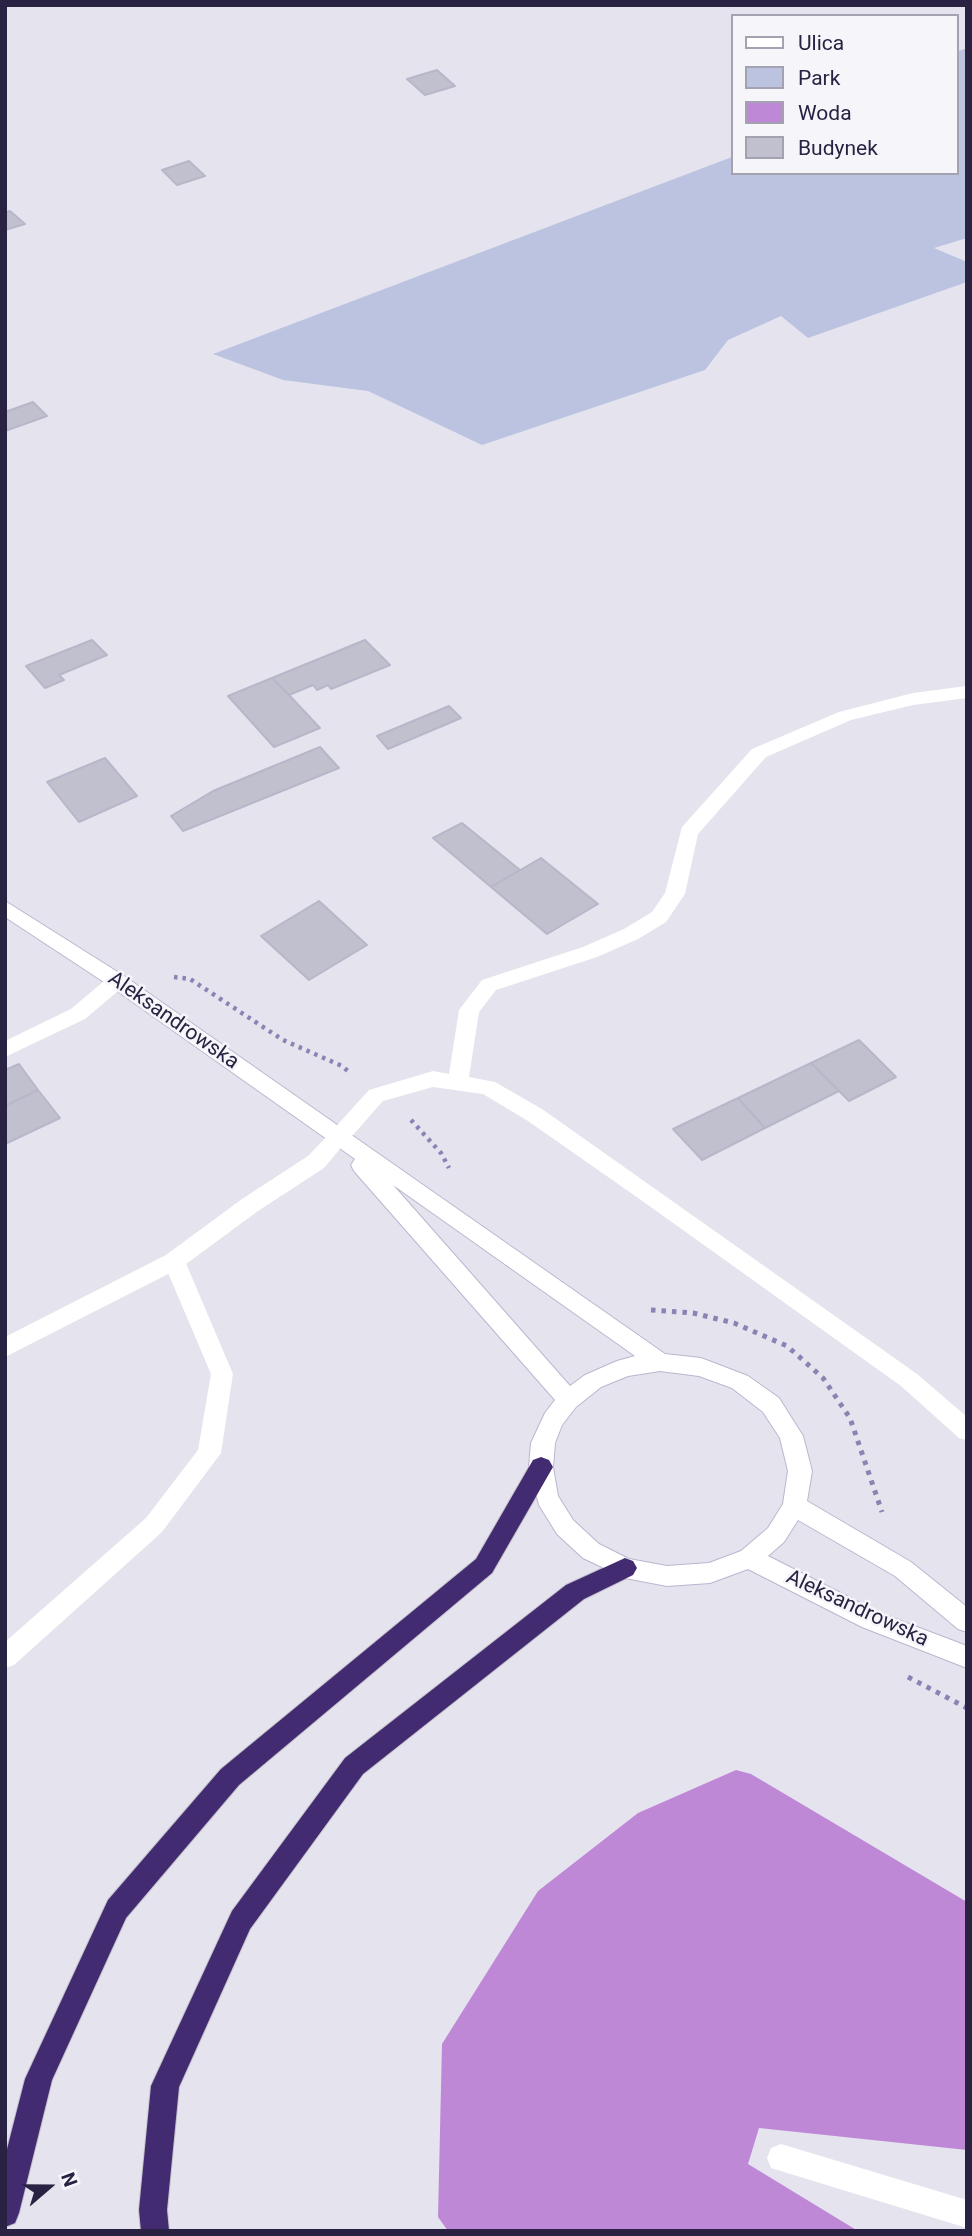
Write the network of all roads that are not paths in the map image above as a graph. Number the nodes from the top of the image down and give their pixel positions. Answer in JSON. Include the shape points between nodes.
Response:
{"nodes":[{"id":1,"x":967,"y":692,"type":"edge"},
{"id":2,"x":5,"y":908,"type":"edge"},
{"id":3,"x":117,"y":981,"type":"junction"},
{"id":4,"x":5,"y":1050,"type":"edge"},
{"id":5,"x":457,"y":1083,"type":"junction"},
{"id":6,"x":338,"y":1138,"type":"junction"},
{"id":7,"x":174,"y":1261,"type":"junction"},
{"id":8,"x":5,"y":1348,"type":"edge"},
{"id":9,"x":660,"y":1362,"type":"junction"},
{"id":10,"x":568,"y":1400,"type":"junction"},
{"id":11,"x":967,"y":1431,"type":"edge"},
{"id":12,"x":541,"y":1467,"type":"junction"},
{"id":13,"x":794,"y":1506,"type":"junction"},
{"id":14,"x":749,"y":1558,"type":"junction"},
{"id":15,"x":625,"y":1568,"type":"junction"},
{"id":16,"x":967,"y":1622,"type":"edge"},
{"id":17,"x":5,"y":1657,"type":"edge"},
{"id":18,"x":967,"y":1657,"type":"edge"},
{"id":19,"x":780,"y":2158,"type":"dead end"},
{"id":20,"x":5,"y":2213,"type":"edge"},
{"id":21,"x":967,"y":2214,"type":"edge"},
{"id":22,"x":155,"y":2231,"type":"edge"}],
"edges":[{"from":1,"to":5,"type":"main road","via":[[913,699],[845,716],[759,754],[689,832],[675,894],[659,917],[590,952],[489,985],[470,1010]]},
{"from":2,"to":3,"type":"main road","name":"Aleksandrowska"},
{"from":3,"to":4,"type":"main road","via":[[78,1014]]},
{"from":3,"to":6,"type":"main road","name":"Aleksandrowska"},
{"from":5,"to":6,"type":"main road","via":[[432,1079],[376,1095]]},
{"from":5,"to":11,"type":"main road","via":[[488,1087],[535,1115],[909,1380]]},
{"from":6,"to":7,"type":"main road","via":[[316,1162]]},
{"from":6,"to":9,"type":"main road","name":"Aleksandrowska"},
{"from":6,"to":10,"type":"main road","name":"Aleksandrowska"},
{"from":7,"to":8,"type":"main road"},
{"from":7,"to":17,"type":"main road","via":[[222,1374],[209,1453],[154,1525]]},
{"from":9,"to":10,"type":"main road","via":[[625,1367],[593,1381]]},
{"from":9,"to":13,"type":"main road","via":[[714,1371],[740,1382],[771,1405],[792,1436],[800,1471]]},
{"from":10,"to":12,"type":"main road","via":[[543,1443]]},
{"from":12,"to":15,"type":"main road","via":[[547,1498],[565,1527],[591,1551]]},
{"from":12,"to":20,"type":"highway","via":[[484,1566],[230,1777],[117,1909],[39,2079]]},
{"from":13,"to":14,"type":"main road","via":[[776,1535]]},
{"from":13,"to":16,"type":"main road","name":"Aleksandrowska","via":[[903,1569]]},
{"from":14,"to":15,"type":"main road","via":[[710,1573],[667,1576]]},
{"from":14,"to":18,"type":"main road","name":"Aleksandrowska","via":[[871,1619]]},
{"from":15,"to":22,"type":"highway","via":[[575,1592],[354,1766],[242,1920],[165,2086]]},
{"from":19,"to":21,"type":"main road"}]}
